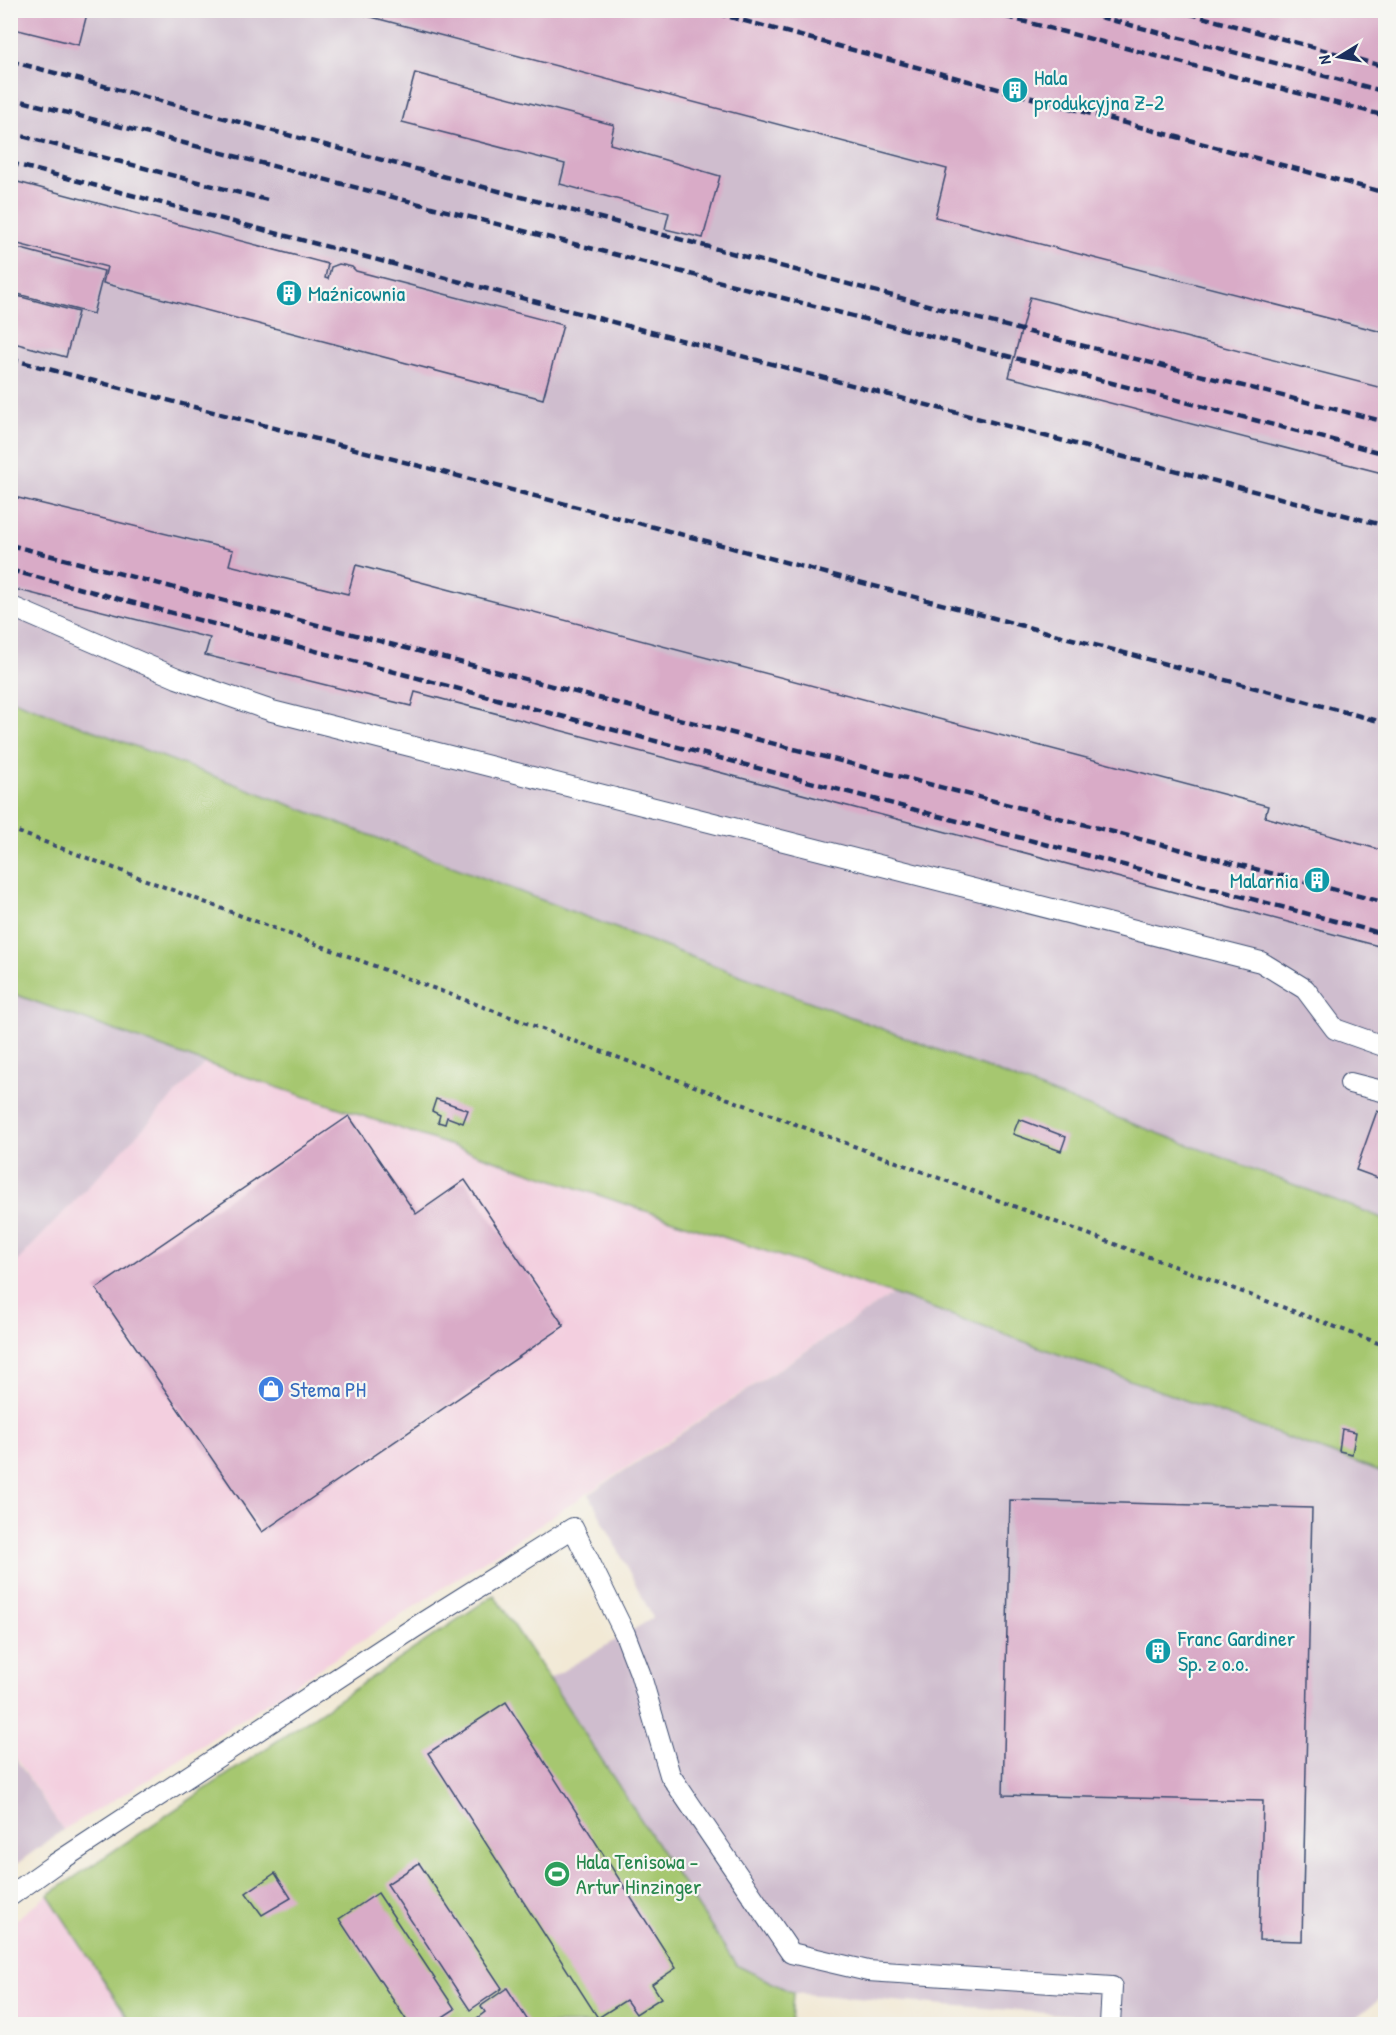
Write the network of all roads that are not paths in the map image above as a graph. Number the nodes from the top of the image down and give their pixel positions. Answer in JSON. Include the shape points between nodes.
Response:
{"nodes":[{"id":1,"x":10,"y":606,"type":"edge"},
{"id":2,"x":1386,"y":1047,"type":"edge"},
{"id":3,"x":1350,"y":1083,"type":"dead end"},
{"id":4,"x":1386,"y":1092,"type":"edge"},
{"id":5,"x":10,"y":1896,"type":"edge"},
{"id":6,"x":1110,"y":2025,"type":"edge"}],
"edges":[{"from":1,"to":2,"type":"lane","via":[[177,678],[272,711],[1261,962],[1305,989],[1335,1029]]},
{"from":3,"to":4,"type":"lane"},
{"from":5,"to":6,"type":"lane","via":[[404,1634],[573,1528],[625,1634],[670,1775],[791,1953],[868,1971],[1112,1987]]}]}
